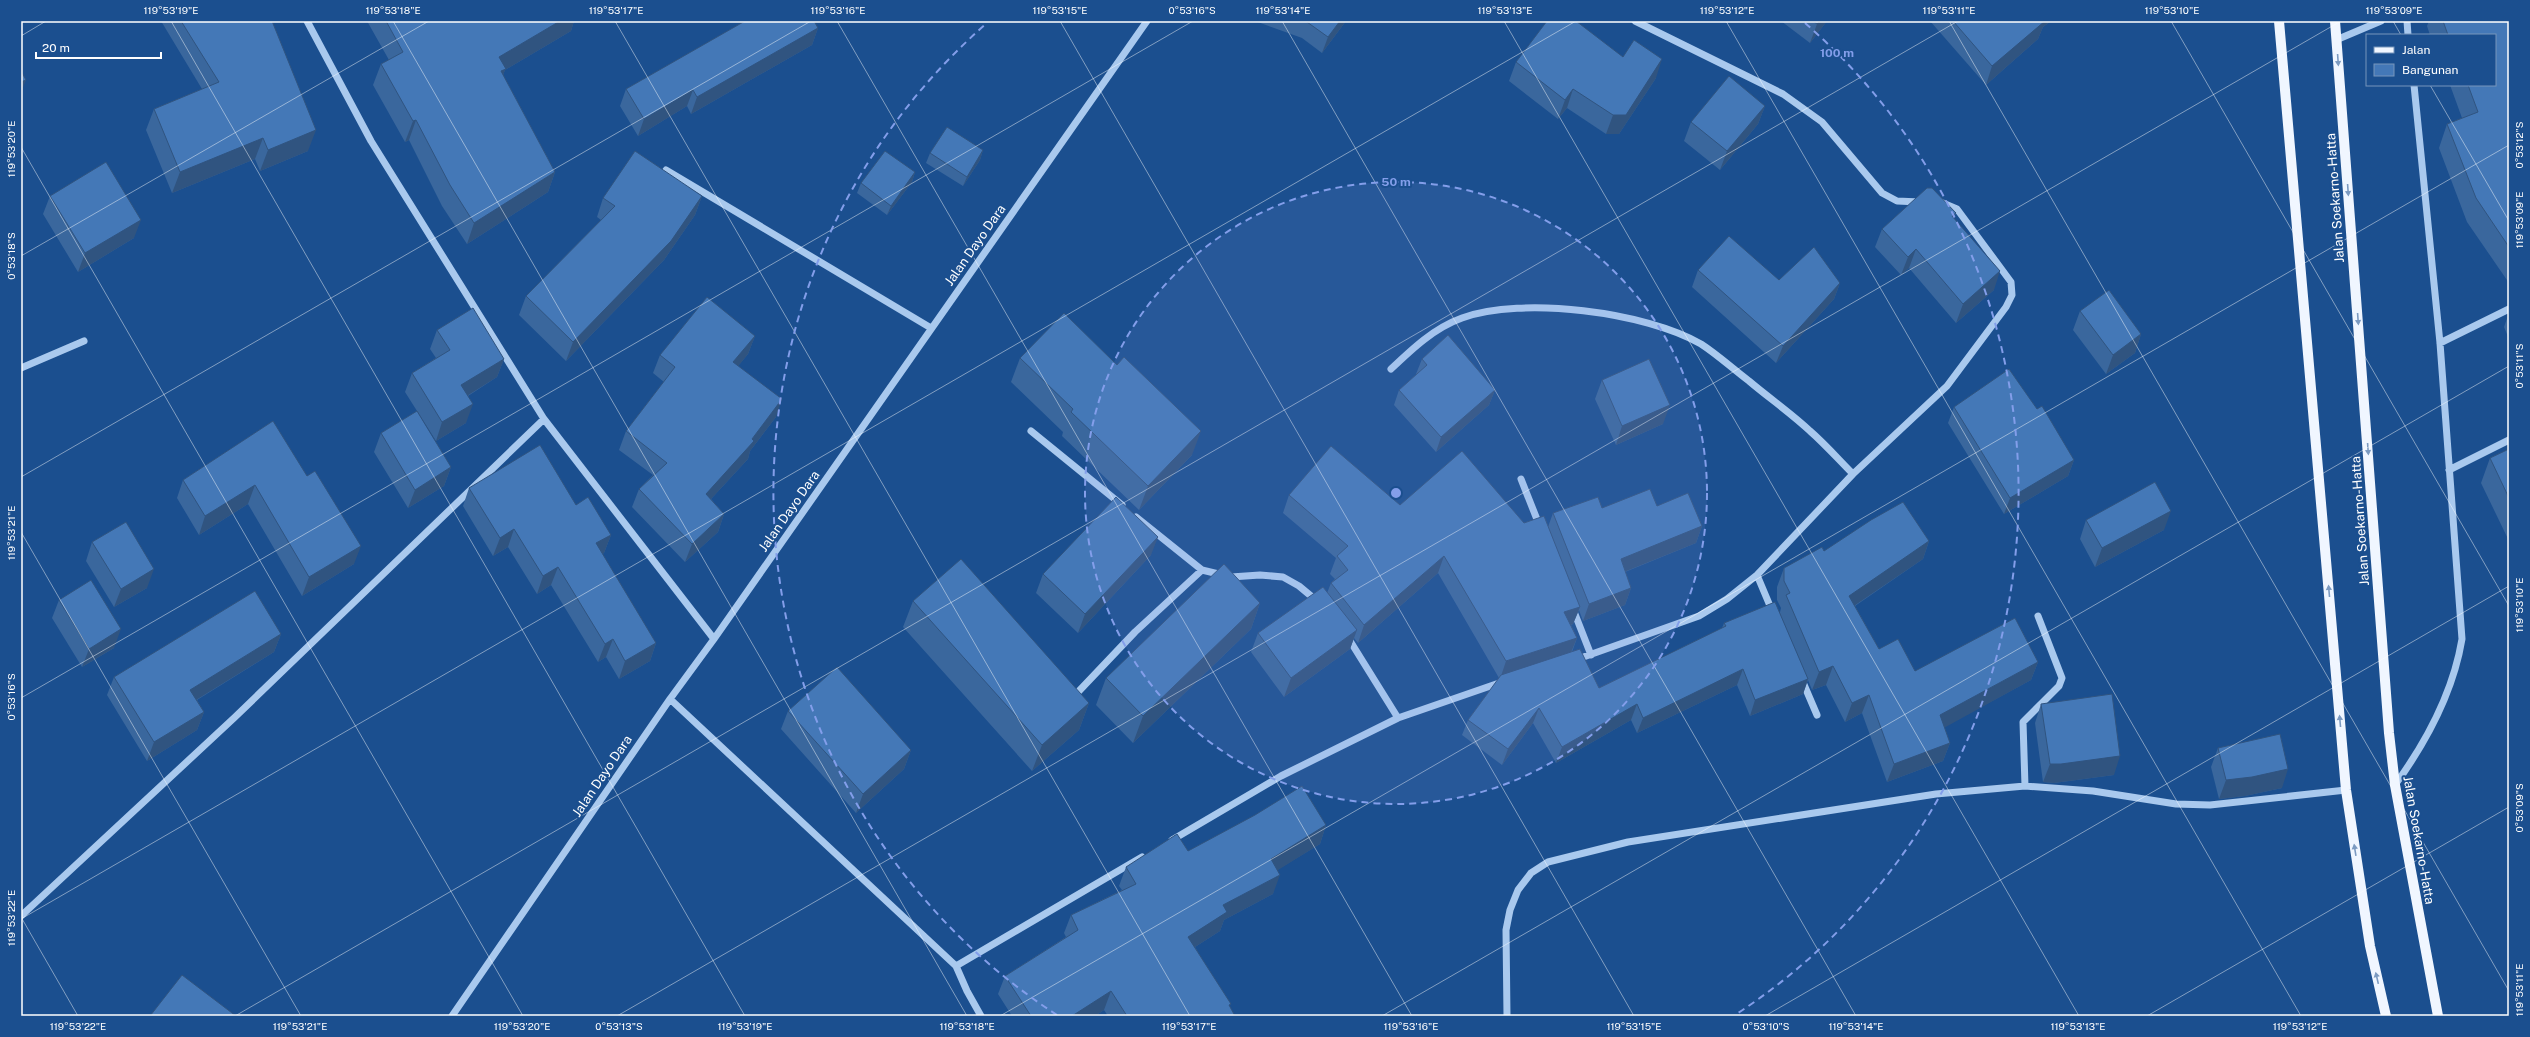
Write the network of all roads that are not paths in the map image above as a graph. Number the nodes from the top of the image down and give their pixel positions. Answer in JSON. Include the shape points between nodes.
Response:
{"nodes":[{"id":1,"x":307,"y":21,"type":"edge"},
{"id":2,"x":1147,"y":21,"type":"edge"},
{"id":3,"x":1635,"y":21,"type":"edge"},
{"id":4,"x":2280,"y":21,"type":"edge"},
{"id":5,"x":2335,"y":21,"type":"edge"},
{"id":6,"x":2381,"y":21,"type":"edge"},
{"id":7,"x":2407,"y":21,"type":"edge"},
{"id":8,"x":2408,"y":34,"type":"edge"},
{"id":9,"x":2336,"y":40,"type":"junction"},
{"id":10,"x":2414,"y":86,"type":"edge"},
{"id":11,"x":666,"y":170,"type":"edge"},
{"id":12,"x":2509,"y":308,"type":"edge"},
{"id":13,"x":931,"y":328,"type":"junction"},
{"id":14,"x":84,"y":341,"type":"dead end"},
{"id":15,"x":2440,"y":343,"type":"junction"},
{"id":16,"x":21,"y":368,"type":"edge"},
{"id":17,"x":1391,"y":369,"type":"dead end"},
{"id":18,"x":544,"y":419,"type":"junction"},
{"id":19,"x":1031,"y":431,"type":"dead end"},
{"id":20,"x":2509,"y":440,"type":"edge"},
{"id":21,"x":2449,"y":470,"type":"junction"},
{"id":22,"x":1853,"y":474,"type":"junction"},
{"id":23,"x":1521,"y":479,"type":"dead end"},
{"id":24,"x":1544,"y":538,"type":"edge"},
{"id":25,"x":1202,"y":570,"type":"junction"},
{"id":26,"x":1757,"y":575,"type":"junction"},
{"id":27,"x":1570,"y":604,"type":"edge"},
{"id":28,"x":1322,"y":606,"type":"edge"},
{"id":29,"x":2038,"y":616,"type":"dead end"},
{"id":30,"x":1778,"y":624,"type":"edge"},
{"id":31,"x":1340,"y":627,"type":"edge"},
{"id":32,"x":714,"y":639,"type":"junction"},
{"id":33,"x":1591,"y":656,"type":"junction"},
{"id":34,"x":1568,"y":662,"type":"edge"},
{"id":35,"x":1799,"y":673,"type":"edge"},
{"id":36,"x":1508,"y":680,"type":"edge"},
{"id":37,"x":1079,"y":691,"type":"edge"},
{"id":38,"x":670,"y":699,"type":"junction"},
{"id":39,"x":1816,"y":715,"type":"dead end"},
{"id":40,"x":1398,"y":718,"type":"junction"},
{"id":41,"x":2395,"y":785,"type":"junction"},
{"id":42,"x":2025,"y":786,"type":"junction"},
{"id":43,"x":2346,"y":790,"type":"junction"},
{"id":44,"x":1166,"y":843,"type":"edge"},
{"id":45,"x":1152,"y":851,"type":"edge"},
{"id":46,"x":21,"y":916,"type":"edge"},
{"id":47,"x":956,"y":966,"type":"junction"},
{"id":48,"x":452,"y":1016,"type":"edge"},
{"id":49,"x":981,"y":1016,"type":"edge"},
{"id":50,"x":1507,"y":1016,"type":"edge"},
{"id":51,"x":2386,"y":1016,"type":"edge"},
{"id":52,"x":2438,"y":1016,"type":"edge"}],
"edges":[{"from":1,"to":18,"type":"street","via":[[371,141]]},
{"from":2,"to":13,"type":"street","name":"Jalan Dayo Dara"},
{"from":3,"to":22,"type":"street","via":[[1783,94],[1822,122],[1882,193],[1897,201],[1943,202],[1957,209],[2012,282],[2012,296],[2006,307],[1947,386]]},
{"from":43,"to":4,"type":"main road","one_way":true},
{"from":5,"to":9,"type":"main road","name":"Jalan Soekarno-Hatta"},
{"from":6,"to":9,"type":"street"},
{"from":7,"to":8,"type":"street"},
{"from":9,"to":41,"type":"main road","name":"Jalan Soekarno-Hatta","one_way":true},
{"from":10,"to":15,"type":"street"},
{"from":11,"to":13,"type":"street"},
{"from":12,"to":15,"type":"street"},
{"from":13,"to":32,"type":"street","name":"Jalan Dayo Dara"},
{"from":14,"to":16,"type":"street"},
{"from":15,"to":21,"type":"street"},
{"from":17,"to":22,"type":"street","via":[[1422,340],[1442,327],[1481,312],[1538,308],[1642,321],[1701,345],[1811,431]]},
{"from":18,"to":32,"type":"street"},
{"from":18,"to":46,"type":"street","via":[[240,712]]},
{"from":19,"to":25,"type":"street"},
{"from":20,"to":21,"type":"street"},
{"from":21,"to":41,"type":"street","via":[[2462,639],[2449,690],[2417,755]]},
{"from":22,"to":26,"type":"street"},
{"from":23,"to":24,"type":"street"},
{"from":25,"to":28,"type":"street","via":[[1231,577],[1260,575],[1283,578],[1299,586]]},
{"from":25,"to":37,"type":"street","via":[[1135,632]]},
{"from":26,"to":30,"type":"street"},
{"from":26,"to":33,"type":"street","via":[[1727,599],[1699,616]]},
{"from":27,"to":33,"type":"street"},
{"from":29,"to":42,"type":"street","via":[[2062,678],[2059,686],[2023,722]]},
{"from":31,"to":40,"type":"street"},
{"from":32,"to":38,"type":"street","name":"Jalan Dayo Dara"},
{"from":33,"to":34,"type":"street"},
{"from":35,"to":39,"type":"street"},
{"from":36,"to":40,"type":"street"},
{"from":38,"to":47,"type":"street"},
{"from":38,"to":48,"type":"street","name":"Jalan Dayo Dara"},
{"from":40,"to":44,"type":"street","via":[[1281,776]]},
{"from":41,"to":52,"type":"main road","name":"Jalan Soekarno-Hatta"},
{"from":42,"to":43,"type":"street","via":[[2093,791],[2176,804],[2210,805]]},
{"from":42,"to":50,"type":"street","via":[[1936,794],[1628,842],[1548,862],[1531,873],[1518,890],[1510,910],[1506,930]]},
{"from":51,"to":43,"type":"main road","one_way":true,"via":[[2370,946]]},
{"from":45,"to":47,"type":"street"},
{"from":47,"to":49,"type":"street"}]}
